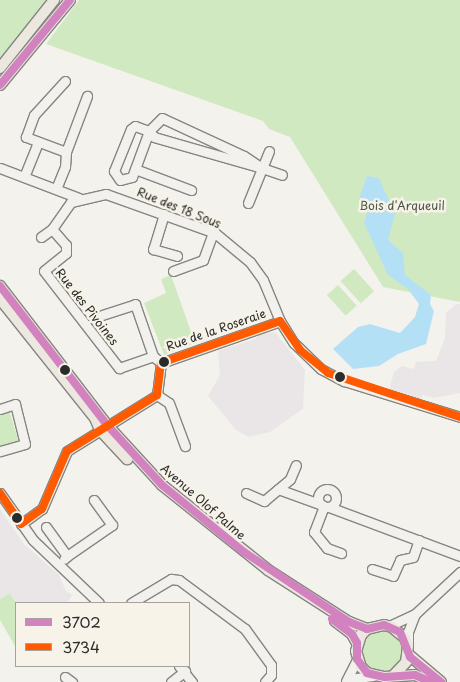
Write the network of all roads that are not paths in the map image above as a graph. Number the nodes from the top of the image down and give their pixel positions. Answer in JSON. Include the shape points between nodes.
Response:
{"nodes":[{"id":1,"x":54,"y":0,"type":"edge"},
{"id":2,"x":70,"y":0,"type":"edge"},
{"id":3,"x":0,"y":68,"type":"edge"},
{"id":4,"x":64,"y":81,"type":"dead end"},
{"id":5,"x":0,"y":85,"type":"edge"},
{"id":6,"x":87,"y":96,"type":"dead end"},
{"id":7,"x":149,"y":131,"type":"junction"},
{"id":8,"x":38,"y":142,"type":"junction"},
{"id":9,"x":269,"y":151,"type":"dead end"},
{"id":10,"x":66,"y":152,"type":"junction"},
{"id":11,"x":0,"y":168,"type":"edge"},
{"id":12,"x":262,"y":168,"type":"junction"},
{"id":13,"x":135,"y":169,"type":"junction"},
{"id":14,"x":282,"y":175,"type":"dead end"},
{"id":15,"x":24,"y":177,"type":"junction"},
{"id":16,"x":120,"y":180,"type":"junction"},
{"id":17,"x":56,"y":189,"type":"junction"},
{"id":18,"x":191,"y":190,"type":"dead end"},
{"id":19,"x":114,"y":196,"type":"junction"},
{"id":20,"x":79,"y":198,"type":"junction"},
{"id":21,"x":248,"y":203,"type":"dead end"},
{"id":22,"x":164,"y":214,"type":"junction"},
{"id":23,"x":52,"y":229,"type":"junction"},
{"id":24,"x":213,"y":233,"type":"junction"},
{"id":25,"x":41,"y":237,"type":"dead end"},
{"id":26,"x":177,"y":256,"type":"dead end"},
{"id":27,"x":173,"y":271,"type":"dead end"},
{"id":28,"x":0,"y":286,"type":"edge"},
{"id":29,"x":0,"y":299,"type":"edge"},
{"id":30,"x":102,"y":315,"type":"dead end"},
{"id":31,"x":280,"y":321,"type":"junction"},
{"id":32,"x":153,"y":356,"type":"junction"},
{"id":33,"x":160,"y":363,"type":"junction"},
{"id":34,"x":157,"y":395,"type":"junction"},
{"id":35,"x":0,"y":409,"type":"edge"},
{"id":36,"x":460,"y":417,"type":"edge"},
{"id":37,"x":104,"y":428,"type":"junction"},
{"id":38,"x":185,"y":446,"type":"dead end"},
{"id":39,"x":0,"y":451,"type":"edge"},
{"id":40,"x":296,"y":465,"type":"dead end"},
{"id":41,"x":278,"y":489,"type":"junction"},
{"id":42,"x":0,"y":493,"type":"edge"},
{"id":43,"x":246,"y":494,"type":"dead end"},
{"id":44,"x":94,"y":500,"type":"dead end"},
{"id":45,"x":325,"y":506,"type":"junction"},
{"id":46,"x":21,"y":524,"type":"junction"},
{"id":47,"x":46,"y":527,"type":"dead end"},
{"id":48,"x":419,"y":540,"type":"junction"},
{"id":49,"x":341,"y":553,"type":"dead end"},
{"id":50,"x":67,"y":556,"type":"junction"},
{"id":51,"x":460,"y":556,"type":"edge"},
{"id":52,"x":58,"y":564,"type":"junction"},
{"id":53,"x":372,"y":568,"type":"dead end"},
{"id":54,"x":460,"y":572,"type":"edge"},
{"id":55,"x":98,"y":602,"type":"edge"},
{"id":56,"x":133,"y":602,"type":"edge"},
{"id":57,"x":415,"y":614,"type":"junction"},
{"id":58,"x":389,"y":626,"type":"junction"},
{"id":59,"x":367,"y":629,"type":"junction"},
{"id":60,"x":357,"y":643,"type":"junction"},
{"id":61,"x":408,"y":650,"type":"junction"},
{"id":62,"x":357,"y":659,"type":"junction"},
{"id":63,"x":182,"y":669,"type":"edge"},
{"id":64,"x":394,"y":674,"type":"junction"},
{"id":65,"x":376,"y":676,"type":"junction"},
{"id":66,"x":347,"y":680,"type":"edge"},
{"id":67,"x":170,"y":682,"type":"edge"},
{"id":68,"x":192,"y":682,"type":"edge"},
{"id":69,"x":265,"y":682,"type":"edge"},
{"id":70,"x":431,"y":682,"type":"edge"},
{"id":71,"x":441,"y":682,"type":"edge"}],
"edges":[{"from":1,"to":3,"type":"main road"},
{"from":2,"to":5,"type":"main road"},
{"from":4,"to":8,"type":"street","via":[[34,115],[26,137]]},
{"from":6,"to":10,"type":"street"},
{"from":7,"to":12,"type":"street","via":[[154,136]]},
{"from":7,"to":12,"type":"street","via":[[162,118]]},
{"from":7,"to":13,"type":"street"},
{"from":7,"to":16,"type":"street","via":[[135,126],[131,129],[114,170]]},
{"from":8,"to":10,"type":"street"},
{"from":8,"to":15,"type":"street"},
{"from":9,"to":12,"type":"street"},
{"from":10,"to":17,"type":"street","via":[[65,167]]},
{"from":11,"to":15,"type":"street"},
{"from":12,"to":14,"type":"street"},
{"from":12,"to":21,"type":"street"},
{"from":13,"to":16,"type":"street","via":[[132,177]]},
{"from":13,"to":18,"type":"street"},
{"from":15,"to":17,"type":"street"},
{"from":16,"to":19,"type":"street"},
{"from":17,"to":20,"type":"street"},
{"from":19,"to":20,"type":"street","name":"Rue des 18 Sous"},
{"from":19,"to":22,"type":"street","name":"Rue des 18 Sous"},
{"from":20,"to":23,"type":"street","via":[[71,202]]},
{"from":22,"to":24,"type":"street","name":"Rue des 18 Sous"},
{"from":22,"to":26,"type":"street","via":[[153,249]]},
{"from":23,"to":25,"type":"street"},
{"from":23,"to":32,"type":"street","name":"Rue des Pivoines","via":[[66,245],[66,253],[44,271],[113,361],[119,368]]},
{"from":24,"to":27,"type":"street","via":[[203,260]]},
{"from":24,"to":31,"type":"street","name":"Rue des 18 Sous","via":[[250,262],[263,280]]},
{"from":28,"to":37,"type":"main road","name":"Avenue Olof Palme"},
{"from":29,"to":37,"type":"main road","name":"Avenue Olof Palme"},
{"from":30,"to":32,"type":"street","via":[[135,304]]},
{"from":31,"to":33,"type":"street","name":"Rue de la Roseraie"},
{"from":31,"to":36,"type":"street","name":"Rue des 18 Sous","via":[[300,350],[328,373]]},
{"from":32,"to":33,"type":"street"},
{"from":33,"to":34,"type":"street","name":"Rue de la Roseraie"},
{"from":34,"to":37,"type":"street"},
{"from":34,"to":38,"type":"street","via":[[169,403]]},
{"from":35,"to":39,"type":"street","via":[[15,404],[25,444]]},
{"from":37,"to":46,"type":"street","via":[[67,451],[42,509]]},
{"from":37,"to":59,"type":"main road","name":"Avenue Olof Palme","via":[[162,485],[225,538],[315,600]]},
{"from":37,"to":60,"type":"main road","name":"Avenue Olof Palme","via":[[141,473],[207,532],[346,628]]},
{"from":40,"to":41,"type":"street","via":[[290,479]]},
{"from":41,"to":43,"type":"street","via":[[264,501]]},
{"from":41,"to":45,"type":"street"},
{"from":42,"to":46,"type":"street"},
{"from":44,"to":50,"type":"street","via":[[112,525]]},
{"from":45,"to":48,"type":"street"},
{"from":45,"to":49,"type":"street","via":[[314,532],[327,548]]},
{"from":46,"to":52,"type":"street"},
{"from":47,"to":50,"type":"street"},
{"from":48,"to":51,"type":"street"},
{"from":48,"to":53,"type":"street","via":[[413,557],[400,560],[393,576]]},
{"from":50,"to":52,"type":"street"},
{"from":52,"to":55,"type":"street"},
{"from":54,"to":57,"type":"street"},
{"from":56,"to":69,"type":"street","via":[[171,580],[179,580],[244,629],[271,664],[271,675]]},
{"from":57,"to":58,"type":"street"},
{"from":57,"to":61,"type":"street","via":[[408,632]]},
{"from":58,"to":59,"type":"main road"},
{"from":58,"to":61,"type":"main road","via":[[400,632]]},
{"from":59,"to":60,"type":"main road"},
{"from":60,"to":62,"type":"main road"},
{"from":61,"to":64,"type":"main road","via":[[401,669]]},
{"from":61,"to":71,"type":"main road"},
{"from":62,"to":65,"type":"main road","via":[[367,673]]},
{"from":62,"to":66,"type":"street"},
{"from":63,"to":67,"type":"street"},
{"from":63,"to":68,"type":"street"},
{"from":64,"to":65,"type":"main road"},
{"from":64,"to":70,"type":"main road","via":[[415,675]]},
{"from":65,"to":66,"type":"street"}]}
